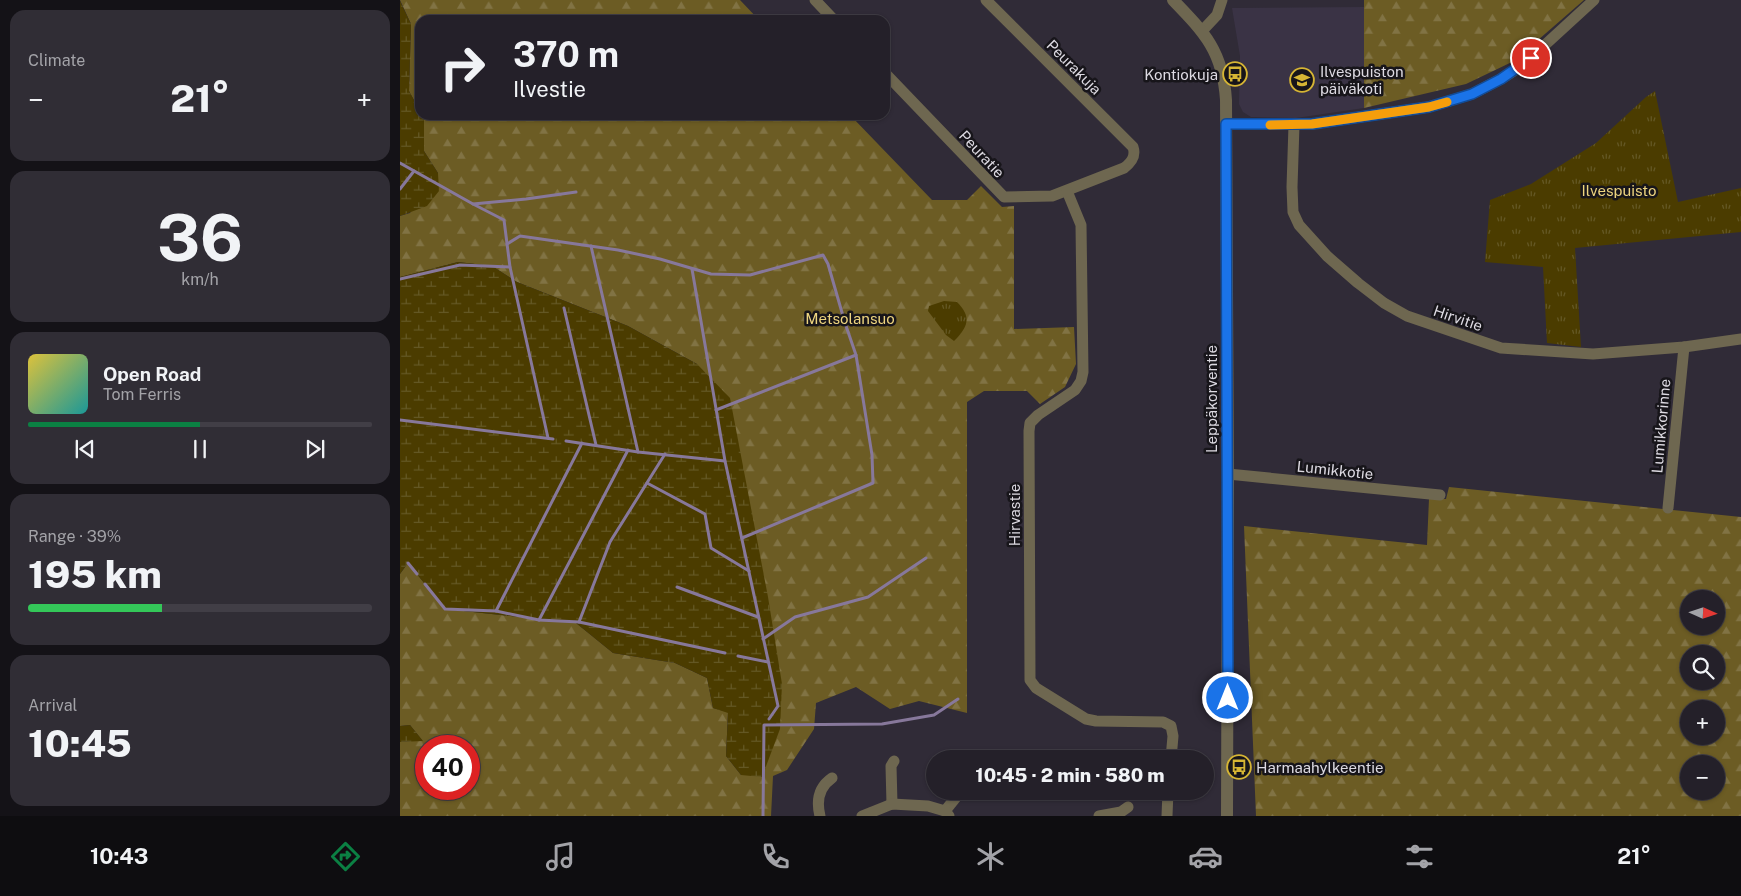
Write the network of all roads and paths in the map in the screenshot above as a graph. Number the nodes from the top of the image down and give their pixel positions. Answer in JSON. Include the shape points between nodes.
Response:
{"nodes":[{"id":1,"x":815,"y":0,"type":"edge"},
{"id":2,"x":986,"y":0,"type":"edge"},
{"id":3,"x":1172,"y":0,"type":"edge"},
{"id":4,"x":1222,"y":0,"type":"edge"},
{"id":5,"x":1594,"y":0,"type":"edge"},
{"id":6,"x":829,"y":15,"type":"edge"},
{"id":7,"x":1202,"y":31,"type":"junction"},
{"id":8,"x":890,"y":78,"type":"edge"},
{"id":9,"x":1226,"y":124,"type":"junction"},
{"id":10,"x":1294,"y":125,"type":"junction"},
{"id":11,"x":1133,"y":158,"type":"joint"},
{"id":12,"x":1067,"y":191,"type":"junction"},
{"id":13,"x":1741,"y":339,"type":"edge"},
{"id":14,"x":1684,"y":347,"type":"junction"},
{"id":15,"x":1228,"y":474,"type":"junction"},
{"id":16,"x":1440,"y":495,"type":"dead end"},
{"id":17,"x":1668,"y":508,"type":"dead end"},
{"id":18,"x":1172,"y":750,"type":"edge"},
{"id":19,"x":894,"y":761,"type":"dead end"},
{"id":20,"x":832,"y":778,"type":"dead end"},
{"id":21,"x":955,"y":800,"type":"edge"},
{"id":22,"x":1167,"y":800,"type":"edge"},
{"id":23,"x":892,"y":804,"type":"junction"},
{"id":24,"x":1128,"y":807,"type":"dead end"},
{"id":25,"x":947,"y":813,"type":"edge"},
{"id":26,"x":820,"y":816,"type":"edge"},
{"id":27,"x":862,"y":816,"type":"edge"},
{"id":28,"x":1099,"y":816,"type":"edge"},
{"id":29,"x":1166,"y":816,"type":"edge"},
{"id":30,"x":1227,"y":816,"type":"edge"}],
"edges":[{"from":1,"to":6,"type":"street"},
{"from":2,"to":11,"type":"street","name":"Peurakuja","via":[[1133,146]]},
{"from":3,"to":7,"type":"street","name":"Leppäkorventie"},
{"from":4,"to":7,"type":"street","via":[[1217,15]]},
{"from":5,"to":10,"type":"street","via":[[1527,61],[1472,94],[1429,107]]},
{"from":7,"to":9,"type":"street","name":"Leppäkorventie","via":[[1220,63],[1225,82]]},
{"from":8,"to":12,"type":"street","name":"Peuratie","via":[[1000,194],[1007,198],[1052,196]]},
{"from":9,"to":10,"type":"street"},
{"from":9,"to":15,"type":"street","name":"Leppäkorventie"},
{"from":10,"to":14,"type":"street","name":"Hirvitie","via":[[1293,212],[1299,225],[1327,256],[1384,303],[1407,316],[1501,348],[1593,354]]},
{"from":11,"to":12,"type":"street","name":"Peuratie","via":[[1124,168]]},
{"from":12,"to":18,"type":"street","name":"Hirvastie","via":[[1082,225],[1083,372],[1075,390],[1038,415],[1030,423],[1028,431],[1030,680],[1036,688],[1086,719],[1164,722],[1171,726]]},
{"from":13,"to":14,"type":"street","name":"Hirvitie"},
{"from":14,"to":17,"type":"street","name":"Lumikkorinne"},
{"from":15,"to":16,"type":"street","name":"Lumikkotie"},
{"from":15,"to":30,"type":"street","name":"Leppäkorventie"},
{"from":19,"to":23,"type":"street"},
{"from":20,"to":26,"type":"street","via":[[819,793]]},
{"from":21,"to":25,"type":"street"},
{"from":22,"to":29,"type":"street"},
{"from":23,"to":25,"type":"street","via":[[928,806]]},
{"from":23,"to":27,"type":"street"},
{"from":24,"to":28,"type":"street","via":[[1121,812]]}]}
